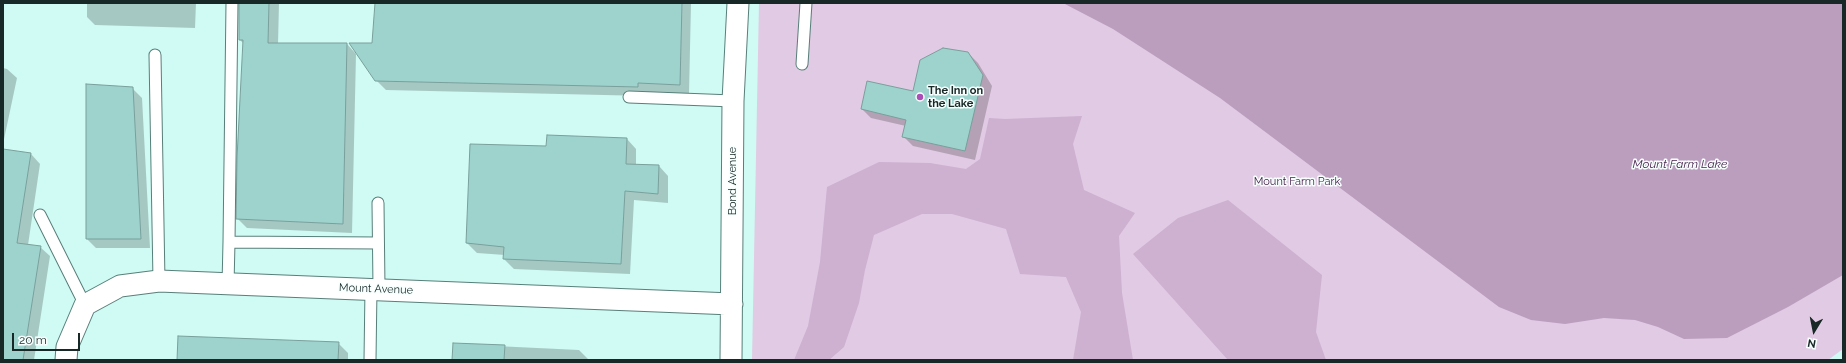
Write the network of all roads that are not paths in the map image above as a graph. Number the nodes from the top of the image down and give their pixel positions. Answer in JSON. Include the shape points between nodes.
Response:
{"nodes":[{"id":1,"x":232,"y":3,"type":"edge"},
{"id":2,"x":738,"y":3,"type":"edge"},
{"id":3,"x":806,"y":3,"type":"edge"},
{"id":4,"x":155,"y":56,"type":"dead end"},
{"id":5,"x":802,"y":64,"type":"dead end"},
{"id":6,"x":629,"y":97,"type":"dead end"},
{"id":7,"x":733,"y":101,"type":"junction"},
{"id":8,"x":378,"y":203,"type":"dead end"},
{"id":9,"x":40,"y":215,"type":"dead end"},
{"id":10,"x":229,"y":242,"type":"junction"},
{"id":11,"x":378,"y":243,"type":"junction"},
{"id":12,"x":159,"y":281,"type":"junction"},
{"id":13,"x":228,"y":285,"type":"junction"},
{"id":14,"x":375,"y":288,"type":"junction"},
{"id":15,"x":85,"y":304,"type":"junction"},
{"id":16,"x":732,"y":304,"type":"junction"},
{"id":17,"x":66,"y":360,"type":"edge"},
{"id":18,"x":370,"y":360,"type":"edge"},
{"id":19,"x":731,"y":360,"type":"edge"}],
"edges":[{"from":1,"to":10,"type":"lane"},
{"from":2,"to":7,"type":"street","name":"Bond Avenue"},
{"from":3,"to":5,"type":"lane"},
{"from":4,"to":12,"type":"lane"},
{"from":6,"to":7,"type":"lane"},
{"from":7,"to":16,"type":"street","name":"Bond Avenue"},
{"from":8,"to":11,"type":"lane"},
{"from":9,"to":15,"type":"lane"},
{"from":10,"to":11,"type":"lane"},
{"from":10,"to":13,"type":"lane"},
{"from":11,"to":14,"type":"lane"},
{"from":12,"to":13,"type":"street","name":"Mount Avenue"},
{"from":12,"to":15,"type":"street","name":"Mount Avenue","via":[[120,286]]},
{"from":13,"to":14,"type":"street","name":"Mount Avenue"},
{"from":14,"to":16,"type":"street","name":"Mount Avenue"},
{"from":14,"to":18,"type":"lane"},
{"from":15,"to":17,"type":"street","via":[[67,347]]},
{"from":16,"to":19,"type":"street","name":"Bond Avenue"}]}
